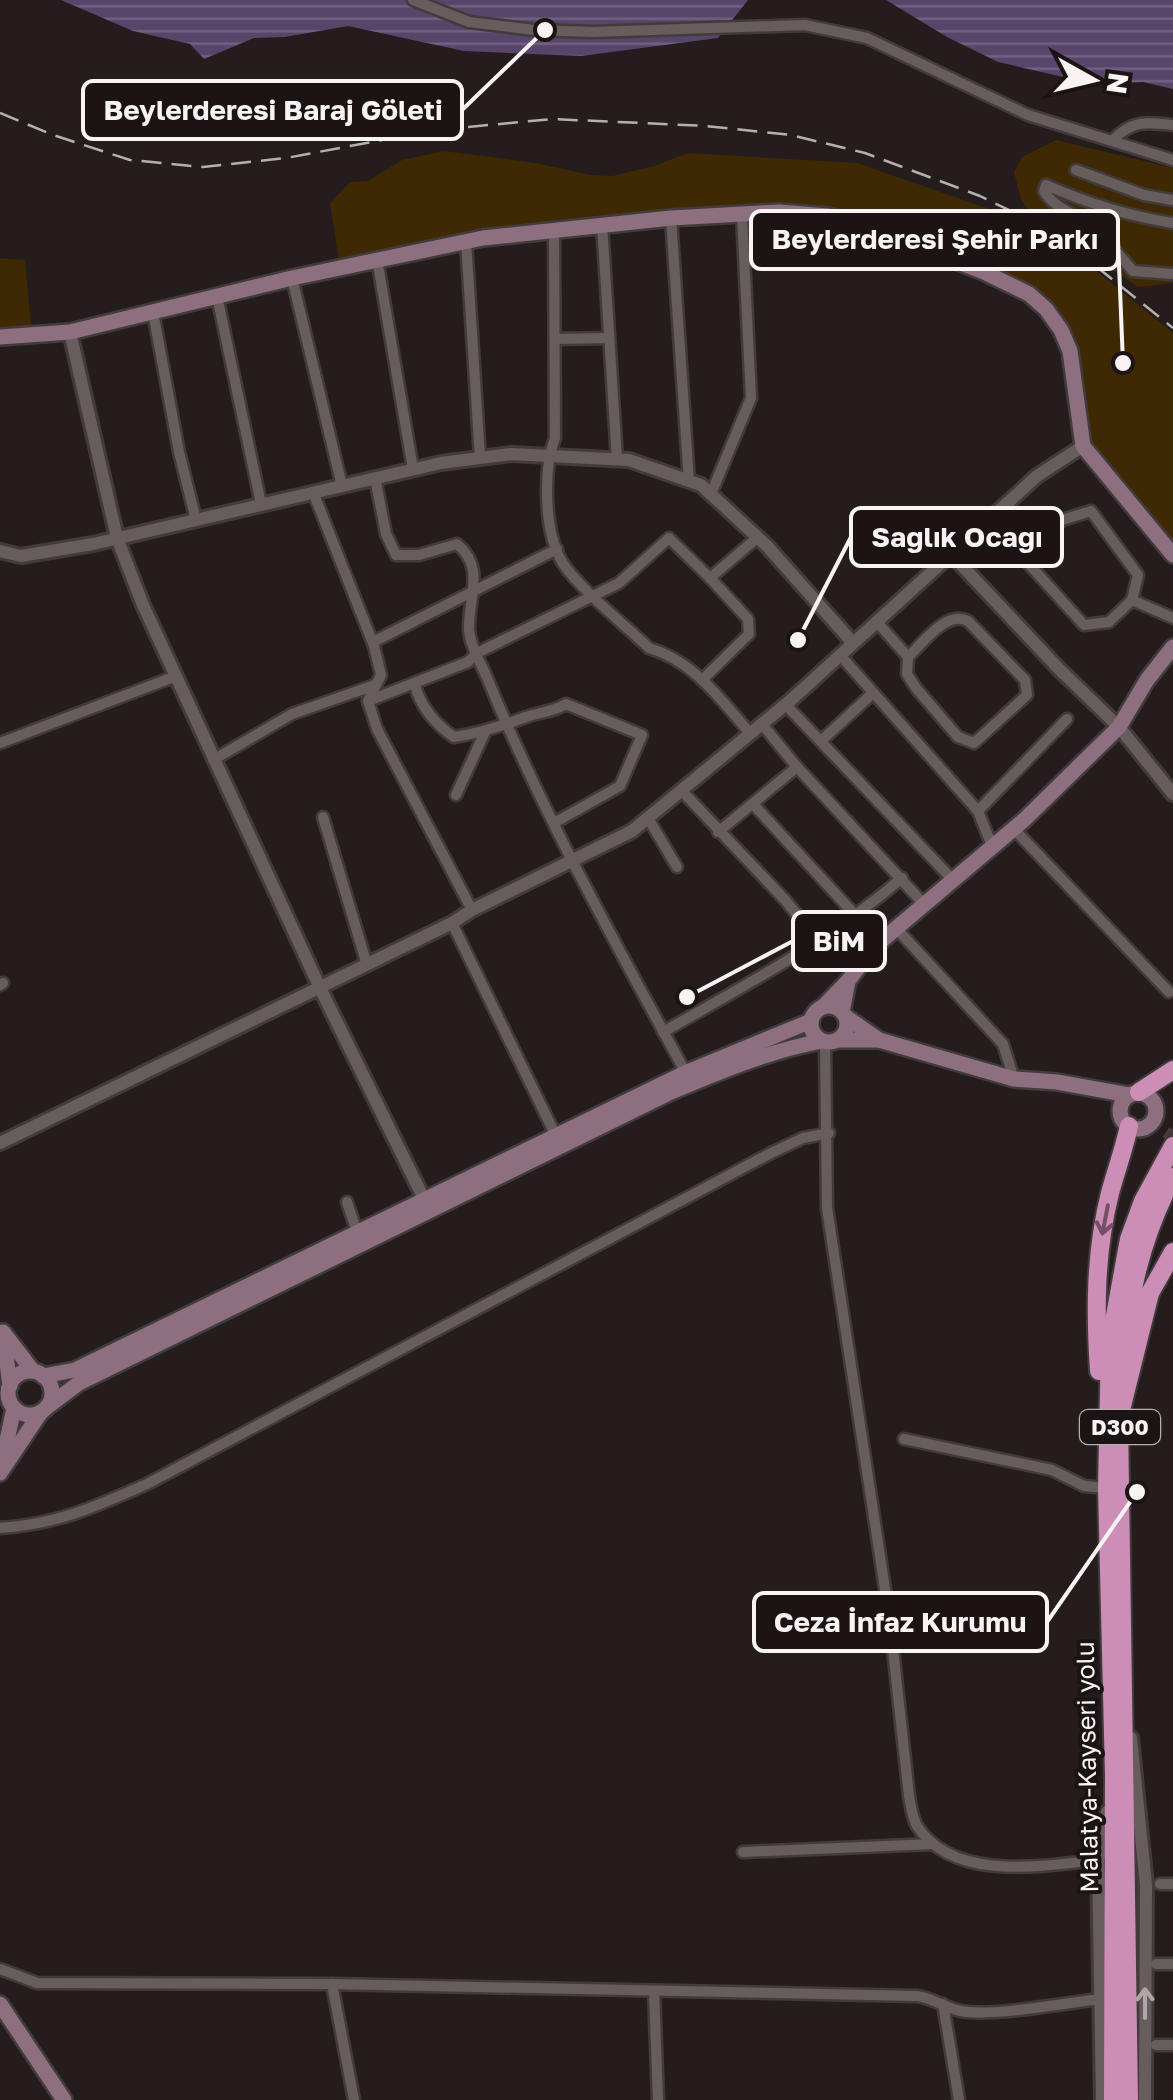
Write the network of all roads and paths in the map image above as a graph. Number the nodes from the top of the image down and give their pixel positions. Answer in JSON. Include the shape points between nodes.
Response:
{"nodes":[{"id":1,"x":413,"y":0,"type":"edge"},
{"id":2,"x":1173,"y":125,"type":"edge"},
{"id":3,"x":1112,"y":141,"type":"junction"},
{"id":4,"x":1173,"y":160,"type":"edge"},
{"id":5,"x":1076,"y":170,"type":"dead end"},
{"id":6,"x":1173,"y":200,"type":"edge"},
{"id":7,"x":742,"y":215,"type":"junction"},
{"id":8,"x":671,"y":218,"type":"junction"},
{"id":9,"x":1173,"y":223,"type":"edge"},
{"id":10,"x":602,"y":224,"type":"junction"},
{"id":11,"x":554,"y":228,"type":"junction"},
{"id":12,"x":466,"y":241,"type":"junction"},
{"id":13,"x":377,"y":259,"type":"junction"},
{"id":14,"x":1173,"y":274,"type":"edge"},
{"id":15,"x":292,"y":278,"type":"junction"},
{"id":16,"x":216,"y":296,"type":"junction"},
{"id":17,"x":153,"y":312,"type":"junction"},
{"id":18,"x":70,"y":332,"type":"junction"},
{"id":19,"x":0,"y":337,"type":"edge"},
{"id":20,"x":609,"y":338,"type":"junction"},
{"id":21,"x":554,"y":339,"type":"junction"},
{"id":22,"x":1082,"y":446,"type":"junction"},
{"id":23,"x":548,"y":456,"type":"junction"},
{"id":24,"x":480,"y":458,"type":"junction"},
{"id":25,"x":617,"y":459,"type":"junction"},
{"id":26,"x":413,"y":469,"type":"junction"},
{"id":27,"x":375,"y":478,"type":"junction"},
{"id":28,"x":689,"y":481,"type":"junction"},
{"id":29,"x":342,"y":486,"type":"junction"},
{"id":30,"x":313,"y":492,"type":"junction"},
{"id":31,"x":711,"y":494,"type":"junction"},
{"id":32,"x":261,"y":504,"type":"junction"},
{"id":33,"x":196,"y":520,"type":"junction"},
{"id":34,"x":989,"y":520,"type":"junction"},
{"id":35,"x":758,"y":537,"type":"junction"},
{"id":36,"x":117,"y":538,"type":"junction"},
{"id":37,"x":558,"y":548,"type":"junction"},
{"id":38,"x":0,"y":551,"type":"edge"},
{"id":39,"x":951,"y":554,"type":"junction"},
{"id":40,"x":1173,"y":556,"type":"edge"},
{"id":41,"x":1022,"y":558,"type":"junction"},
{"id":42,"x":474,"y":568,"type":"junction"},
{"id":43,"x":710,"y":578,"type":"junction"},
{"id":44,"x":492,"y":582,"type":"junction"},
{"id":45,"x":472,"y":592,"type":"junction"},
{"id":46,"x":594,"y":596,"type":"junction"},
{"id":47,"x":1132,"y":600,"type":"junction"},
{"id":48,"x":1173,"y":618,"type":"edge"},
{"id":49,"x":877,"y":622,"type":"junction"},
{"id":50,"x":372,"y":642,"type":"junction"},
{"id":51,"x":853,"y":643,"type":"junction"},
{"id":52,"x":1173,"y":647,"type":"edge"},
{"id":53,"x":477,"y":653,"type":"junction"},
{"id":54,"x":840,"y":655,"type":"junction"},
{"id":55,"x":908,"y":657,"type":"junction"},
{"id":56,"x":176,"y":676,"type":"junction"},
{"id":57,"x":702,"y":680,"type":"junction"},
{"id":58,"x":374,"y":685,"type":"junction"},
{"id":59,"x":416,"y":685,"type":"junction"},
{"id":60,"x":873,"y":693,"type":"junction"},
{"id":61,"x":368,"y":702,"type":"junction"},
{"id":62,"x":786,"y":704,"type":"junction"},
{"id":63,"x":1066,"y":719,"type":"dead end"},
{"id":64,"x":509,"y":726,"type":"junction"},
{"id":65,"x":1119,"y":726,"type":"junction"},
{"id":66,"x":756,"y":728,"type":"junction"},
{"id":67,"x":485,"y":732,"type":"junction"},
{"id":68,"x":821,"y":741,"type":"junction"},
{"id":69,"x":0,"y":742,"type":"edge"},
{"id":70,"x":213,"y":760,"type":"junction"},
{"id":71,"x":797,"y":767,"type":"junction"},
{"id":72,"x":682,"y":791,"type":"junction"},
{"id":73,"x":1173,"y":794,"type":"edge"},
{"id":74,"x":456,"y":795,"type":"dead end"},
{"id":75,"x":752,"y":804,"type":"junction"},
{"id":76,"x":978,"y":811,"type":"junction"},
{"id":77,"x":322,"y":817,"type":"dead end"},
{"id":78,"x":648,"y":818,"type":"junction"},
{"id":79,"x":554,"y":823,"type":"junction"},
{"id":80,"x":1013,"y":828,"type":"junction"},
{"id":81,"x":718,"y":832,"type":"junction"},
{"id":82,"x":992,"y":846,"type":"junction"},
{"id":83,"x":572,"y":862,"type":"junction"},
{"id":84,"x":677,"y":867,"type":"dead end"},
{"id":85,"x":902,"y":878,"type":"junction"},
{"id":86,"x":952,"y":879,"type":"junction"},
{"id":87,"x":924,"y":903,"type":"junction"},
{"id":88,"x":472,"y":910,"type":"junction"},
{"id":89,"x":857,"y":917,"type":"junction"},
{"id":90,"x":452,"y":924,"type":"junction"},
{"id":91,"x":896,"y":928,"type":"junction"},
{"id":92,"x":820,"y":943,"type":"junction"},
{"id":93,"x":367,"y":965,"type":"junction"},
{"id":94,"x":848,"y":981,"type":"junction"},
{"id":95,"x":320,"y":988,"type":"junction"},
{"id":96,"x":1169,"y":992,"type":"dead end"},
{"id":97,"x":824,"y":1006,"type":"junction"},
{"id":98,"x":844,"y":1014,"type":"junction"},
{"id":99,"x":810,"y":1022,"type":"junction"},
{"id":100,"x":664,"y":1032,"type":"junction"},
{"id":101,"x":879,"y":1040,"type":"junction"},
{"id":102,"x":828,"y":1041,"type":"junction"},
{"id":103,"x":1173,"y":1070,"type":"edge"},
{"id":104,"x":688,"y":1078,"type":"junction"},
{"id":105,"x":1014,"y":1079,"type":"junction"},
{"id":106,"x":1129,"y":1106,"type":"junction"},
{"id":107,"x":828,"y":1133,"type":"junction"},
{"id":108,"x":558,"y":1140,"type":"junction"},
{"id":109,"x":0,"y":1143,"type":"edge"},
{"id":110,"x":1166,"y":1147,"type":"edge"},
{"id":111,"x":347,"y":1202,"type":"dead end"},
{"id":112,"x":427,"y":1205,"type":"junction"},
{"id":113,"x":360,"y":1240,"type":"junction"},
{"id":114,"x":1173,"y":1252,"type":"edge"},
{"id":115,"x":2,"y":1337,"type":"edge"},
{"id":116,"x":38,"y":1374,"type":"junction"},
{"id":117,"x":10,"y":1386,"type":"junction"},
{"id":118,"x":14,"y":1408,"type":"junction"},
{"id":119,"x":44,"y":1410,"type":"junction"},
{"id":120,"x":1119,"y":1418,"type":"junction"},
{"id":121,"x":904,"y":1439,"type":"dead end"},
{"id":122,"x":0,"y":1473,"type":"edge"},
{"id":123,"x":1107,"y":1488,"type":"junction"},
{"id":124,"x":0,"y":1528,"type":"edge"},
{"id":125,"x":1126,"y":1686,"type":"junction"},
{"id":126,"x":1114,"y":1775,"type":"junction"},
{"id":127,"x":934,"y":1844,"type":"junction"},
{"id":128,"x":743,"y":1852,"type":"dead end"},
{"id":129,"x":1098,"y":1860,"type":"junction"},
{"id":130,"x":1160,"y":1884,"type":"dead end"},
{"id":131,"x":1173,"y":1884,"type":"edge"},
{"id":132,"x":1156,"y":1964,"type":"dead end"},
{"id":133,"x":1173,"y":1964,"type":"edge"},
{"id":134,"x":0,"y":1969,"type":"edge"},
{"id":135,"x":332,"y":1984,"type":"junction"},
{"id":136,"x":654,"y":1992,"type":"junction"},
{"id":137,"x":1100,"y":1998,"type":"junction"},
{"id":138,"x":0,"y":2004,"type":"edge"},
{"id":139,"x":943,"y":2004,"type":"junction"},
{"id":140,"x":1156,"y":2045,"type":"dead end"},
{"id":141,"x":1173,"y":2046,"type":"edge"},
{"id":142,"x":64,"y":2100,"type":"edge"},
{"id":143,"x":354,"y":2100,"type":"edge"},
{"id":144,"x":658,"y":2100,"type":"edge"},
{"id":145,"x":959,"y":2100,"type":"edge"},
{"id":146,"x":1102,"y":2100,"type":"edge"},
{"id":147,"x":1113,"y":2100,"type":"edge"},
{"id":148,"x":1129,"y":2100,"type":"edge"},
{"id":149,"x":1145,"y":2100,"type":"edge"}],
"edges":[{"from":1,"to":3,"type":"street","via":[[469,22],[534,30],[805,24],[867,38],[1028,116]]},
{"from":2,"to":3,"type":"street","via":[[1124,128]]},
{"from":3,"to":4,"type":"street"},
{"from":5,"to":6,"type":"street"},
{"from":7,"to":8,"type":"main road"},
{"from":7,"to":22,"type":"main road","via":[[806,213],[864,225],[1029,294],[1054,319],[1070,351]]},
{"from":7,"to":31,"type":"street","via":[[751,398]]},
{"from":8,"to":10,"type":"main road"},
{"from":8,"to":28,"type":"street"},
{"from":9,"to":14,"type":"street","via":[[1123,214],[1046,184],[1044,191],[1111,244],[1133,271]]},
{"from":10,"to":11,"type":"main road"},
{"from":10,"to":20,"type":"street"},
{"from":11,"to":12,"type":"main road"},
{"from":11,"to":21,"type":"street"},
{"from":12,"to":13,"type":"main road"},
{"from":12,"to":24,"type":"street"},
{"from":13,"to":15,"type":"main road"},
{"from":13,"to":26,"type":"street"},
{"from":15,"to":16,"type":"main road"},
{"from":15,"to":29,"type":"street"},
{"from":16,"to":17,"type":"main road"},
{"from":16,"to":32,"type":"street"},
{"from":17,"to":18,"type":"main road"},
{"from":17,"to":33,"type":"street"},
{"from":18,"to":19,"type":"main road"},
{"from":18,"to":36,"type":"street"},
{"from":20,"to":21,"type":"street"},
{"from":20,"to":25,"type":"street"},
{"from":21,"to":23,"type":"street","via":[[555,438]]},
{"from":22,"to":34,"type":"street"},
{"from":22,"to":40,"type":"main road"},
{"from":23,"to":24,"type":"street"},
{"from":23,"to":25,"type":"street"},
{"from":23,"to":37,"type":"street","via":[[548,517]]},
{"from":24,"to":26,"type":"street"},
{"from":25,"to":28,"type":"street"},
{"from":26,"to":27,"type":"street"},
{"from":27,"to":29,"type":"street"},
{"from":27,"to":42,"type":"street","via":[[396,556],[456,544]]},
{"from":28,"to":31,"type":"street"},
{"from":29,"to":30,"type":"street"},
{"from":30,"to":32,"type":"street"},
{"from":30,"to":50,"type":"street"},
{"from":31,"to":35,"type":"street"},
{"from":32,"to":33,"type":"street"},
{"from":33,"to":36,"type":"street"},
{"from":34,"to":39,"type":"street"},
{"from":34,"to":41,"type":"street"},
{"from":35,"to":43,"type":"street"},
{"from":35,"to":51,"type":"street"},
{"from":36,"to":38,"type":"street","via":[[21,556]]},
{"from":36,"to":56,"type":"street"},
{"from":37,"to":44,"type":"street"},
{"from":37,"to":46,"type":"street"},
{"from":39,"to":49,"type":"street"},
{"from":39,"to":65,"type":"street"},
{"from":41,"to":47,"type":"street","via":[[1084,625],[1109,622]]},
{"from":41,"to":47,"type":"street","via":[[1062,520],[1091,510],[1138,575]]},
{"from":42,"to":44,"type":"street"},
{"from":42,"to":45,"type":"street"},
{"from":43,"to":46,"type":"street","via":[[669,538],[619,583]]},
{"from":43,"to":57,"type":"street","via":[[748,619],[749,634]]},
{"from":44,"to":45,"type":"street"},
{"from":45,"to":50,"type":"street"},
{"from":45,"to":53,"type":"street","via":[[469,633]]},
{"from":46,"to":53,"type":"street"},
{"from":46,"to":57,"type":"street","via":[[649,648],[689,665]]},
{"from":47,"to":48,"type":"street"},
{"from":49,"to":51,"type":"street"},
{"from":49,"to":55,"type":"street"},
{"from":50,"to":58,"type":"street","via":[[381,675]]},
{"from":51,"to":54,"type":"street"},
{"from":52,"to":65,"type":"main road"},
{"from":53,"to":59,"type":"street"},
{"from":53,"to":64,"type":"street"},
{"from":54,"to":60,"type":"street"},
{"from":54,"to":62,"type":"street"},
{"from":55,"to":55,"type":"street","via":[[950,618],[960,617],[1025,680],[1027,695],[974,742],[958,737],[907,674]]},
{"from":56,"to":69,"type":"street"},
{"from":56,"to":70,"type":"street"},
{"from":57,"to":66,"type":"street"},
{"from":58,"to":61,"type":"street"},
{"from":58,"to":70,"type":"street","via":[[292,714]]},
{"from":59,"to":61,"type":"street"},
{"from":59,"to":67,"type":"street","via":[[434,725],[454,737]]},
{"from":60,"to":68,"type":"street"},
{"from":60,"to":76,"type":"street"},
{"from":61,"to":88,"type":"street"},
{"from":62,"to":66,"type":"street"},
{"from":62,"to":68,"type":"street"},
{"from":63,"to":76,"type":"street"},
{"from":64,"to":67,"type":"street"},
{"from":64,"to":79,"type":"street"},
{"from":64,"to":79,"type":"street","via":[[566,704],[642,736],[620,786]]},
{"from":65,"to":73,"type":"street"},
{"from":65,"to":80,"type":"main road"},
{"from":66,"to":71,"type":"street"},
{"from":66,"to":72,"type":"street"},
{"from":67,"to":74,"type":"street"},
{"from":68,"to":86,"type":"street"},
{"from":70,"to":95,"type":"street"},
{"from":71,"to":75,"type":"street"},
{"from":71,"to":85,"type":"street"},
{"from":72,"to":78,"type":"street"},
{"from":72,"to":81,"type":"street"},
{"from":75,"to":81,"type":"street"},
{"from":75,"to":89,"type":"street"},
{"from":76,"to":82,"type":"street"},
{"from":77,"to":93,"type":"street"},
{"from":78,"to":83,"type":"street"},
{"from":78,"to":84,"type":"street"},
{"from":79,"to":83,"type":"street"},
{"from":80,"to":82,"type":"main road"},
{"from":80,"to":96,"type":"street"},
{"from":81,"to":92,"type":"street"},
{"from":82,"to":86,"type":"main road"},
{"from":83,"to":88,"type":"street"},
{"from":83,"to":100,"type":"street"},
{"from":85,"to":87,"type":"street"},
{"from":85,"to":89,"type":"street"},
{"from":86,"to":87,"type":"main road"},
{"from":87,"to":91,"type":"main road"},
{"from":88,"to":90,"type":"street"},
{"from":89,"to":92,"type":"street"},
{"from":90,"to":93,"type":"street"},
{"from":90,"to":108,"type":"street"},
{"from":91,"to":94,"type":"main road"},
{"from":91,"to":105,"type":"street","via":[[1003,1044]]},
{"from":92,"to":100,"type":"street"},
{"from":93,"to":95,"type":"street"},
{"from":94,"to":97,"type":"main road"},
{"from":94,"to":98,"type":"main road"},
{"from":95,"to":109,"type":"street"},
{"from":95,"to":112,"type":"street"},
{"from":97,"to":98,"type":"main road"},
{"from":97,"to":99,"type":"main road"},
{"from":98,"to":101,"type":"main road"},
{"from":98,"to":102,"type":"main road","via":[[846,1029]]},
{"from":99,"to":102,"type":"main road","via":[[813,1034]]},
{"from":99,"to":104,"type":"main road"},
{"from":100,"to":104,"type":"street"},
{"from":101,"to":102,"type":"main road"},
{"from":101,"to":105,"type":"main road"},
{"from":102,"to":104,"type":"main road"},
{"from":102,"to":107,"type":"street"},
{"from":103,"to":106,"type":"highway"},
{"from":104,"to":108,"type":"main road"},
{"from":105,"to":106,"type":"main road","via":[[1057,1082]]},
{"from":106,"to":110,"type":"main road","via":[[1141,1128]]},
{"from":106,"to":110,"type":"main road","via":[[1150,1096]]},
{"from":106,"to":123,"type":"highway","one_way":true,"via":[[1098,1252],[1095,1308]]},
{"from":107,"to":124,"type":"street","via":[[770,1153],[147,1484],[80,1514]]},
{"from":107,"to":127,"type":"street","via":[[827,1208],[888,1604],[909,1796],[916,1824]]},
{"from":108,"to":112,"type":"main road"},
{"from":110,"to":120,"type":"highway","number":"D300","via":[[1159,1203],[1135,1270],[1124,1332]]},
{"from":110,"to":123,"type":"highway","name":"Malatya-Kayseri yolu","number":"D300","via":[[1121,1270],[1110,1343]]},
{"from":111,"to":113,"type":"street"},
{"from":112,"to":113,"type":"main road"},
{"from":113,"to":116,"type":"main road","via":[[75,1370]]},
{"from":113,"to":119,"type":"main road","via":[[79,1383]]},
{"from":114,"to":120,"type":"highway","via":[[1150,1293]]},
{"from":115,"to":116,"type":"main road"},
{"from":115,"to":117,"type":"main road"},
{"from":116,"to":117,"type":"main road","via":[[18,1375]]},
{"from":116,"to":119,"type":"main road","via":[[52,1390]]},
{"from":117,"to":118,"type":"main road"},
{"from":118,"to":119,"type":"main road","via":[[25,1414]]},
{"from":118,"to":122,"type":"main road"},
{"from":119,"to":122,"type":"main road"},
{"from":120,"to":125,"type":"highway","number":"D300"},
{"from":121,"to":123,"type":"street"},
{"from":123,"to":126,"type":"highway","name":"Malatya-Kayseri yolu","number":"D300"},
{"from":125,"to":148,"type":"highway","number":"D300"},
{"from":149,"to":125,"type":"street","one_way":true,"via":[[1146,1885]]},
{"from":126,"to":129,"type":"street"},
{"from":126,"to":147,"type":"highway","name":"Malatya-Kayseri yolu","number":"D300"},
{"from":127,"to":128,"type":"street"},
{"from":127,"to":129,"type":"street","via":[[983,1864]]},
{"from":129,"to":137,"type":"street"},
{"from":130,"to":131,"type":"street"},
{"from":132,"to":133,"type":"street"},
{"from":134,"to":135,"type":"street","via":[[37,1983]]},
{"from":135,"to":136,"type":"street"},
{"from":135,"to":143,"type":"street"},
{"from":136,"to":139,"type":"street","via":[[917,1996]]},
{"from":136,"to":144,"type":"street"},
{"from":137,"to":139,"type":"street","via":[[976,2012]]},
{"from":137,"to":146,"type":"street"},
{"from":138,"to":142,"type":"main road"},
{"from":139,"to":145,"type":"street"},
{"from":140,"to":141,"type":"street"}]}
